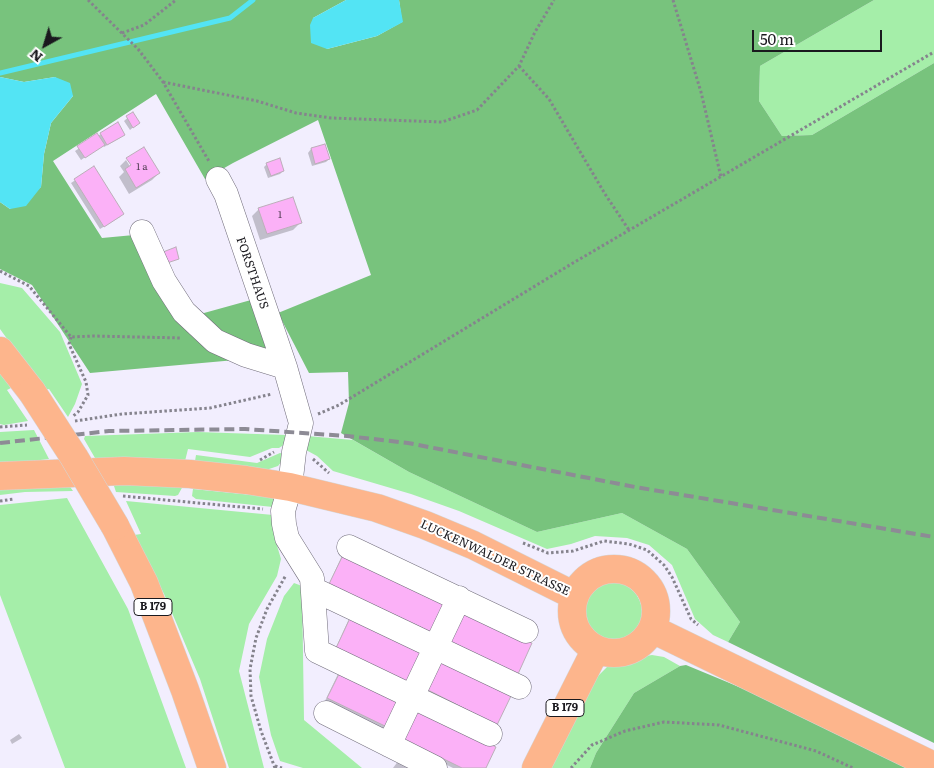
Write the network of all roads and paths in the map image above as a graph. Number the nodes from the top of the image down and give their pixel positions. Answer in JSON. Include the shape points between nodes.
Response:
{"nodes":[{"id":1,"x":88,"y":0,"type":"edge"},
{"id":2,"x":176,"y":0,"type":"edge"},
{"id":3,"x":554,"y":0,"type":"edge"},
{"id":4,"x":673,"y":0,"type":"edge"},
{"id":5,"x":121,"y":33,"type":"junction"},
{"id":6,"x":934,"y":52,"type":"edge"},
{"id":7,"x":519,"y":66,"type":"junction"},
{"id":8,"x":163,"y":82,"type":"junction"},
{"id":9,"x":721,"y":177,"type":"junction"},
{"id":10,"x":218,"y":179,"type":"joint"},
{"id":11,"x":629,"y":230,"type":"junction"},
{"id":12,"x":142,"y":232,"type":"dead end"},
{"id":13,"x":0,"y":272,"type":"edge"},
{"id":14,"x":71,"y":337,"type":"junction"},
{"id":15,"x":215,"y":340,"type":"junction"},
{"id":16,"x":0,"y":351,"type":"edge"},
{"id":17,"x":285,"y":368,"type":"junction"},
{"id":18,"x":295,"y":404,"type":"junction"},
{"id":19,"x":338,"y":405,"type":"dead end"},
{"id":20,"x":28,"y":425,"type":"dead end"},
{"id":21,"x":0,"y":427,"type":"edge"},
{"id":22,"x":294,"y":452,"type":"junction"},
{"id":23,"x":335,"y":475,"type":"dead end"},
{"id":24,"x":0,"y":476,"type":"edge"},
{"id":25,"x":286,"y":499,"type":"junction"},
{"id":26,"x":189,"y":501,"type":"dead end"},
{"id":27,"x":515,"y":540,"type":"dead end"},
{"id":28,"x":349,"y":547,"type":"dead end"},
{"id":29,"x":299,"y":556,"type":"junction"},
{"id":30,"x":313,"y":589,"type":"junction"},
{"id":31,"x":575,"y":596,"type":"junction"},
{"id":32,"x":459,"y":598,"type":"junction"},
{"id":33,"x":652,"y":629,"type":"junction"},
{"id":34,"x":526,"y":630,"type":"dead end"},
{"id":35,"x":704,"y":631,"type":"dead end"},
{"id":36,"x":435,"y":647,"type":"junction"},
{"id":37,"x":596,"y":649,"type":"junction"},
{"id":38,"x":520,"y":687,"type":"dead end"},
{"id":39,"x":412,"y":697,"type":"junction"},
{"id":40,"x":326,"y":713,"type":"dead end"},
{"id":41,"x":490,"y":734,"type":"dead end"},
{"id":42,"x":389,"y":745,"type":"junction"},
{"id":43,"x":934,"y":766,"type":"edge"},
{"id":44,"x":275,"y":767,"type":"edge"},
{"id":45,"x":212,"y":768,"type":"edge"},
{"id":46,"x":282,"y":768,"type":"edge"},
{"id":47,"x":435,"y":768,"type":"edge"},
{"id":48,"x":536,"y":768,"type":"edge"},
{"id":49,"x":571,"y":768,"type":"edge"},
{"id":50,"x":853,"y":768,"type":"edge"}],
"edges":[{"from":1,"to":5,"type":"path"},
{"from":2,"to":5,"type":"path","via":[[144,25]]},
{"from":3,"to":7,"type":"path"},
{"from":4,"to":9,"type":"path"},
{"from":5,"to":8,"type":"path"},
{"from":6,"to":9,"type":"path"},
{"from":7,"to":8,"type":"path","via":[[477,110],[442,122],[348,119],[296,113],[258,101]]},
{"from":7,"to":11,"type":"path","via":[[549,99]]},
{"from":8,"to":10,"type":"path"},
{"from":9,"to":11,"type":"path"},
{"from":10,"to":17,"type":"lane","name":"FORSTHAUS","via":[[226,194]]},
{"from":11,"to":19,"type":"path"},
{"from":12,"to":15,"type":"lane","via":[[164,281],[184,312]]},
{"from":13,"to":14,"type":"path","via":[[29,286]]},
{"from":14,"to":15,"type":"path"},
{"from":14,"to":18,"type":"path","via":[[69,344],[86,382],[88,395],[78,412],[66,422],[122,414],[210,408],[267,394],[283,395]]},
{"from":15,"to":17,"type":"lane"},
{"from":16,"to":45,"type":"main road","number":"B 179","bridge":true,"via":[[32,392],[74,457],[144,583]]},
{"from":17,"to":18,"type":"lane","name":"FORSTHAUS"},
{"from":18,"to":22,"type":"lane","name":"FORSTHAUS","via":[[301,423]]},
{"from":20,"to":21,"type":"path"},
{"from":22,"to":23,"type":"path","via":[[307,455]]},
{"from":22,"to":25,"type":"lane","name":"FORSTHAUS"},
{"from":24,"to":25,"type":"main road","name":"LUCKENWALDER STRASSE","via":[[124,471],[190,474],[246,480]]},
{"from":25,"to":26,"type":"path"},
{"from":25,"to":29,"type":"lane","name":"FORSTHAUS","via":[[287,538]]},
{"from":25,"to":31,"type":"main road","name":"LUCKENWALDER STRASSE","via":[[377,508],[473,545]]},
{"from":27,"to":35,"type":"path","via":[[548,553],[573,551],[604,541],[647,550],[664,564],[691,619]]},
{"from":28,"to":32,"type":"lane"},
{"from":29,"to":30,"type":"lane","name":"FORSTHAUS","via":[[312,578]]},
{"from":29,"to":44,"type":"path","via":[[267,609],[256,638],[250,669],[251,696]]},
{"from":30,"to":36,"type":"lane"},
{"from":30,"to":39,"type":"lane","name":"FORSTHAUS","via":[[316,651]]},
{"from":31,"to":33,"type":"main road","via":[[592,576],[604,571],[630,573],[650,590],[656,616]]},
{"from":31,"to":37,"type":"main road","via":[[572,614],[577,632]]},
{"from":32,"to":34,"type":"lane"},
{"from":32,"to":36,"type":"lane"},
{"from":33,"to":37,"type":"main road","via":[[634,648],[608,653]]},
{"from":33,"to":43,"type":"main road"},
{"from":36,"to":38,"type":"lane"},
{"from":36,"to":39,"type":"lane"},
{"from":37,"to":48,"type":"main road","number":"B 179"},
{"from":39,"to":41,"type":"lane"},
{"from":39,"to":42,"type":"lane"},
{"from":40,"to":42,"type":"lane"},
{"from":42,"to":47,"type":"lane"},
{"from":44,"to":46,"type":"path"},
{"from":49,"to":50,"type":"path","via":[[592,745],[624,731],[664,722],[719,725],[816,752]]}]}
